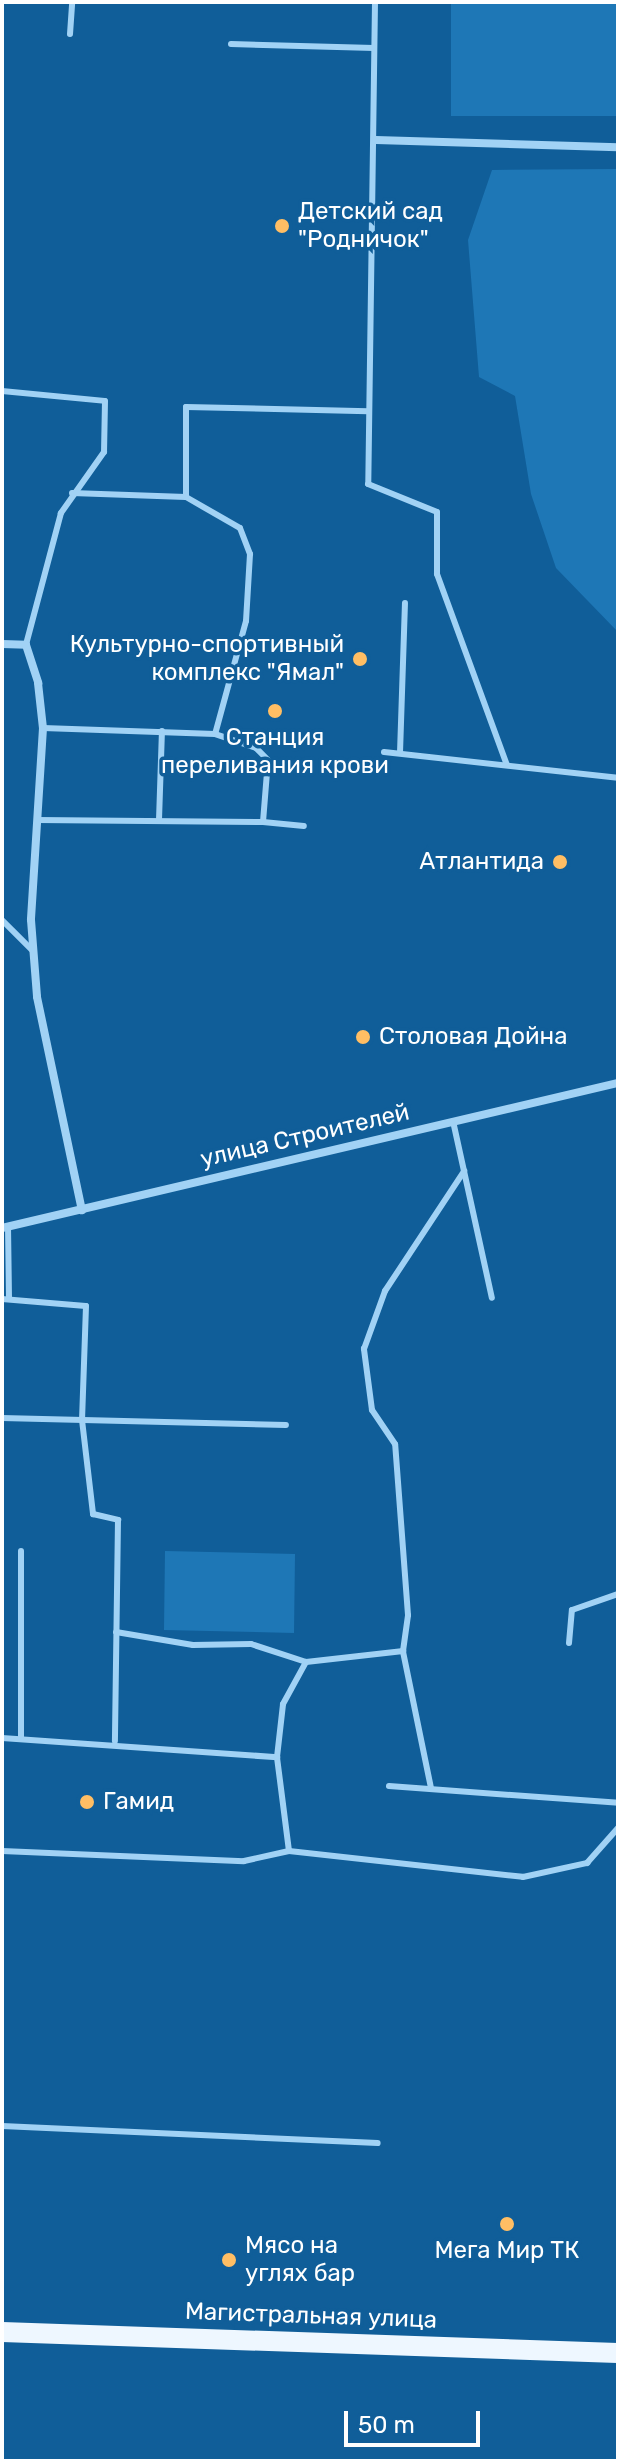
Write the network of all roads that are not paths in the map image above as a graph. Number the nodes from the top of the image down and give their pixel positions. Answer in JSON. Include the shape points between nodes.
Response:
{"nodes":[{"id":1,"x":72,"y":2,"type":"edge"},
{"id":2,"x":375,"y":2,"type":"edge"},
{"id":3,"x":70,"y":34,"type":"dead end"},
{"id":4,"x":231,"y":44,"type":"dead end"},
{"id":5,"x":374,"y":48,"type":"junction"},
{"id":6,"x":376,"y":140,"type":"junction"},
{"id":7,"x":618,"y":147,"type":"edge"},
{"id":8,"x":2,"y":391,"type":"edge"},
{"id":9,"x":368,"y":411,"type":"junction"},
{"id":10,"x":72,"y":493,"type":"junction"},
{"id":11,"x":186,"y":497,"type":"junction"},
{"id":12,"x":405,"y":603,"type":"dead end"},
{"id":13,"x":2,"y":644,"type":"edge"},
{"id":14,"x":26,"y":645,"type":"junction"},
{"id":15,"x":43,"y":728,"type":"junction"},
{"id":16,"x":162,"y":731,"type":"junction"},
{"id":17,"x":215,"y":734,"type":"junction"},
{"id":18,"x":384,"y":752,"type":"dead end"},
{"id":19,"x":400,"y":753,"type":"junction"},
{"id":20,"x":507,"y":765,"type":"junction"},
{"id":21,"x":618,"y":778,"type":"edge"},
{"id":22,"x":36,"y":820,"type":"junction"},
{"id":23,"x":159,"y":820,"type":"junction"},
{"id":24,"x":263,"y":822,"type":"junction"},
{"id":25,"x":304,"y":826,"type":"dead end"},
{"id":26,"x":2,"y":920,"type":"edge"},
{"id":27,"x":33,"y":951,"type":"junction"},
{"id":28,"x":618,"y":1083,"type":"edge"},
{"id":29,"x":453,"y":1121,"type":"junction"},
{"id":30,"x":464,"y":1171,"type":"junction"},
{"id":31,"x":82,"y":1210,"type":"junction"},
{"id":32,"x":5,"y":1227,"type":"edge"},
{"id":33,"x":492,"y":1298,"type":"dead end"},
{"id":34,"x":5,"y":1299,"type":"edge"},
{"id":35,"x":2,"y":1418,"type":"edge"},
{"id":36,"x":82,"y":1420,"type":"junction"},
{"id":37,"x":286,"y":1425,"type":"dead end"},
{"id":38,"x":21,"y":1551,"type":"dead end"},
{"id":39,"x":618,"y":1594,"type":"edge"},
{"id":40,"x":116,"y":1632,"type":"junction"},
{"id":41,"x":569,"y":1643,"type":"dead end"},
{"id":42,"x":403,"y":1651,"type":"junction"},
{"id":43,"x":306,"y":1662,"type":"junction"},
{"id":44,"x":2,"y":1738,"type":"edge"},
{"id":45,"x":21,"y":1739,"type":"junction"},
{"id":46,"x":115,"y":1741,"type":"junction"},
{"id":47,"x":277,"y":1757,"type":"junction"},
{"id":48,"x":389,"y":1786,"type":"dead end"},
{"id":49,"x":431,"y":1788,"type":"junction"},
{"id":50,"x":618,"y":1803,"type":"edge"},
{"id":51,"x":618,"y":1828,"type":"edge"},
{"id":52,"x":2,"y":1851,"type":"edge"},
{"id":53,"x":289,"y":1851,"type":"junction"},
{"id":54,"x":2,"y":2126,"type":"edge"},
{"id":55,"x":378,"y":2143,"type":"dead end"},
{"id":56,"x":2,"y":2332,"type":"edge"},
{"id":57,"x":618,"y":2353,"type":"edge"}],
"edges":[{"from":1,"to":3,"type":"lane"},
{"from":2,"to":5,"type":"lane"},
{"from":4,"to":5,"type":"lane"},
{"from":5,"to":6,"type":"lane"},
{"from":6,"to":7,"type":"street"},
{"from":6,"to":9,"type":"lane"},
{"from":8,"to":10,"type":"lane","via":[[105,401],[104,452]]},
{"from":9,"to":11,"type":"lane","via":[[186,407]]},
{"from":9,"to":20,"type":"lane","via":[[368,484],[437,512],[437,574]]},
{"from":10,"to":11,"type":"lane"},
{"from":10,"to":14,"type":"lane"},
{"from":11,"to":17,"type":"lane","via":[[225,514],[250,554],[243,645]]},
{"from":12,"to":19,"type":"lane"},
{"from":13,"to":14,"type":"street"},
{"from":14,"to":15,"type":"street"},
{"from":15,"to":16,"type":"lane"},
{"from":15,"to":22,"type":"street"},
{"from":16,"to":17,"type":"lane"},
{"from":16,"to":23,"type":"lane"},
{"from":17,"to":24,"type":"lane","via":[[256,748],[268,760]]},
{"from":18,"to":19,"type":"lane"},
{"from":19,"to":20,"type":"lane"},
{"from":20,"to":21,"type":"lane"},
{"from":22,"to":23,"type":"lane"},
{"from":22,"to":27,"type":"street"},
{"from":23,"to":24,"type":"lane"},
{"from":24,"to":25,"type":"lane"},
{"from":26,"to":27,"type":"lane"},
{"from":27,"to":31,"type":"street"},
{"from":28,"to":29,"type":"street","name":"улица Строителей"},
{"from":29,"to":30,"type":"lane"},
{"from":29,"to":31,"type":"street","name":"улица Строителей"},
{"from":30,"to":33,"type":"lane"},
{"from":30,"to":42,"type":"lane","via":[[385,1291],[364,1349],[372,1410],[395,1444],[408,1615]]},
{"from":31,"to":32,"type":"street","name":"улица Строителей"},
{"from":32,"to":34,"type":"lane"},
{"from":34,"to":36,"type":"lane","via":[[86,1306]]},
{"from":35,"to":36,"type":"lane"},
{"from":36,"to":37,"type":"lane"},
{"from":36,"to":40,"type":"lane","via":[[93,1514],[118,1520]]},
{"from":38,"to":45,"type":"lane"},
{"from":39,"to":41,"type":"lane","via":[[572,1610]]},
{"from":40,"to":43,"type":"lane","via":[[193,1645],[251,1644]]},
{"from":40,"to":46,"type":"lane"},
{"from":42,"to":43,"type":"lane"},
{"from":42,"to":49,"type":"lane"},
{"from":43,"to":47,"type":"lane","via":[[283,1704]]},
{"from":44,"to":45,"type":"lane"},
{"from":45,"to":46,"type":"lane"},
{"from":46,"to":47,"type":"lane"},
{"from":47,"to":53,"type":"lane"},
{"from":48,"to":49,"type":"lane"},
{"from":49,"to":50,"type":"lane"},
{"from":51,"to":53,"type":"lane","via":[[587,1863],[523,1877]]},
{"from":52,"to":53,"type":"lane","via":[[244,1861]]},
{"from":54,"to":55,"type":"lane"},
{"from":56,"to":57,"type":"main road","name":"Магистральная улица"}]}
